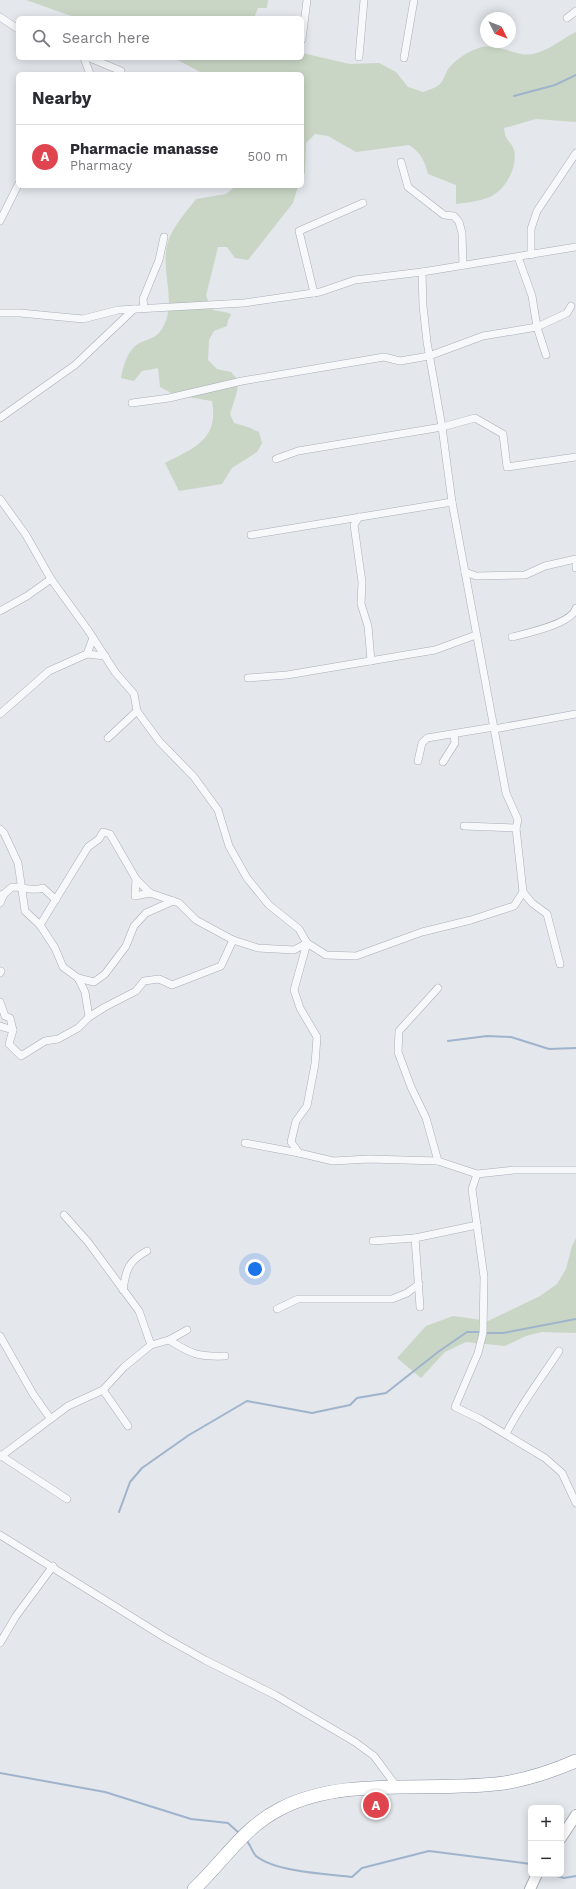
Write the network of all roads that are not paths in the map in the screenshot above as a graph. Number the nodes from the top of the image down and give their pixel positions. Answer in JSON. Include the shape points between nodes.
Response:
{"nodes":[{"id":1,"x":307,"y":0,"type":"edge"},
{"id":2,"x":364,"y":0,"type":"edge"},
{"id":3,"x":414,"y":0,"type":"edge"},
{"id":4,"x":576,"y":11,"type":"edge"},
{"id":5,"x":0,"y":17,"type":"edge"},
{"id":6,"x":568,"y":18,"type":"dead end"},
{"id":7,"x":304,"y":23,"type":"edge"},
{"id":8,"x":16,"y":28,"type":"edge"},
{"id":9,"x":359,"y":58,"type":"dead end"},
{"id":10,"x":404,"y":58,"type":"dead end"},
{"id":11,"x":85,"y":60,"type":"edge"},
{"id":12,"x":95,"y":60,"type":"edge"},
{"id":13,"x":122,"y":71,"type":"dead end"},
{"id":14,"x":89,"y":72,"type":"edge"},
{"id":15,"x":576,"y":153,"type":"edge"},
{"id":16,"x":401,"y":162,"type":"dead end"},
{"id":17,"x":16,"y":188,"type":"edge"},
{"id":18,"x":363,"y":203,"type":"dead end"},
{"id":19,"x":0,"y":221,"type":"edge"},
{"id":20,"x":164,"y":237,"type":"dead end"},
{"id":21,"x":576,"y":247,"type":"edge"},
{"id":22,"x":531,"y":255,"type":"junction"},
{"id":23,"x":518,"y":257,"type":"junction"},
{"id":24,"x":463,"y":265,"type":"junction"},
{"id":25,"x":422,"y":272,"type":"junction"},
{"id":26,"x":314,"y":293,"type":"junction"},
{"id":27,"x":571,"y":306,"type":"dead end"},
{"id":28,"x":144,"y":308,"type":"junction"},
{"id":29,"x":134,"y":309,"type":"junction"},
{"id":30,"x":0,"y":313,"type":"edge"},
{"id":31,"x":537,"y":327,"type":"junction"},
{"id":32,"x":546,"y":355,"type":"dead end"},
{"id":33,"x":429,"y":356,"type":"junction"},
{"id":34,"x":132,"y":403,"type":"dead end"},
{"id":35,"x":0,"y":418,"type":"edge"},
{"id":36,"x":442,"y":427,"type":"junction"},
{"id":37,"x":576,"y":457,"type":"edge"},
{"id":38,"x":276,"y":459,"type":"dead end"},
{"id":39,"x":0,"y":498,"type":"edge"},
{"id":40,"x":452,"y":502,"type":"junction"},
{"id":41,"x":359,"y":517,"type":"junction"},
{"id":42,"x":251,"y":535,"type":"dead end"},
{"id":43,"x":576,"y":559,"type":"edge"},
{"id":44,"x":465,"y":572,"type":"junction"},
{"id":45,"x":51,"y":579,"type":"junction"},
{"id":46,"x":576,"y":608,"type":"edge"},
{"id":47,"x":0,"y":612,"type":"edge"},
{"id":48,"x":476,"y":635,"type":"junction"},
{"id":49,"x":512,"y":637,"type":"dead end"},
{"id":50,"x":94,"y":638,"type":"junction"},
{"id":51,"x":87,"y":654,"type":"junction"},
{"id":52,"x":105,"y":656,"type":"junction"},
{"id":53,"x":371,"y":661,"type":"junction"},
{"id":54,"x":248,"y":678,"type":"dead end"},
{"id":55,"x":137,"y":711,"type":"junction"},
{"id":56,"x":0,"y":714,"type":"edge"},
{"id":57,"x":576,"y":714,"type":"edge"},
{"id":58,"x":494,"y":728,"type":"junction"},
{"id":59,"x":454,"y":734,"type":"junction"},
{"id":60,"x":108,"y":738,"type":"dead end"},
{"id":61,"x":418,"y":761,"type":"dead end"},
{"id":62,"x":443,"y":762,"type":"dead end"},
{"id":63,"x":464,"y":826,"type":"dead end"},
{"id":64,"x":516,"y":828,"type":"junction"},
{"id":65,"x":0,"y":829,"type":"edge"},
{"id":66,"x":136,"y":880,"type":"junction"},
{"id":67,"x":21,"y":887,"type":"junction"},
{"id":68,"x":522,"y":892,"type":"junction"},
{"id":69,"x":150,"y":893,"type":"junction"},
{"id":70,"x":2,"y":894,"type":"edge"},
{"id":71,"x":56,"y":900,"type":"junction"},
{"id":72,"x":173,"y":901,"type":"junction"},
{"id":73,"x":0,"y":903,"type":"edge"},
{"id":74,"x":40,"y":925,"type":"junction"},
{"id":75,"x":233,"y":940,"type":"junction"},
{"id":76,"x":307,"y":943,"type":"junction"},
{"id":77,"x":560,"y":964,"type":"dead end"},
{"id":78,"x":78,"y":978,"type":"junction"},
{"id":79,"x":438,"y":988,"type":"dead end"},
{"id":80,"x":0,"y":1002,"type":"edge"},
{"id":81,"x":5,"y":1016,"type":"junction"},
{"id":82,"x":89,"y":1017,"type":"junction"},
{"id":83,"x":0,"y":1023,"type":"edge"},
{"id":84,"x":0,"y":1026,"type":"edge"},
{"id":85,"x":14,"y":1030,"type":"junction"},
{"id":86,"x":245,"y":1142,"type":"dead end"},
{"id":87,"x":299,"y":1153,"type":"junction"},
{"id":88,"x":438,"y":1161,"type":"junction"},
{"id":89,"x":576,"y":1170,"type":"edge"},
{"id":90,"x":477,"y":1174,"type":"junction"},
{"id":91,"x":64,"y":1214,"type":"dead end"},
{"id":92,"x":477,"y":1225,"type":"junction"},
{"id":93,"x":415,"y":1238,"type":"junction"},
{"id":94,"x":373,"y":1241,"type":"dead end"},
{"id":95,"x":147,"y":1251,"type":"dead end"},
{"id":96,"x":419,"y":1284,"type":"junction"},
{"id":97,"x":123,"y":1290,"type":"junction"},
{"id":98,"x":420,"y":1307,"type":"dead end"},
{"id":99,"x":277,"y":1309,"type":"dead end"},
{"id":100,"x":187,"y":1330,"type":"dead end"},
{"id":101,"x":0,"y":1336,"type":"edge"},
{"id":102,"x":169,"y":1340,"type":"junction"},
{"id":103,"x":151,"y":1345,"type":"junction"},
{"id":104,"x":559,"y":1351,"type":"dead end"},
{"id":105,"x":225,"y":1356,"type":"dead end"},
{"id":106,"x":103,"y":1390,"type":"junction"},
{"id":107,"x":50,"y":1418,"type":"junction"},
{"id":108,"x":128,"y":1426,"type":"dead end"},
{"id":109,"x":506,"y":1434,"type":"junction"},
{"id":110,"x":0,"y":1456,"type":"edge"},
{"id":111,"x":67,"y":1499,"type":"dead end"},
{"id":112,"x":576,"y":1503,"type":"edge"},
{"id":113,"x":0,"y":1535,"type":"edge"},
{"id":114,"x":53,"y":1566,"type":"junction"},
{"id":115,"x":0,"y":1643,"type":"edge"},
{"id":116,"x":576,"y":1761,"type":"edge"},
{"id":117,"x":397,"y":1787,"type":"junction"},
{"id":118,"x":576,"y":1815,"type":"edge"},
{"id":119,"x":564,"y":1833,"type":"edge"},
{"id":120,"x":536,"y":1877,"type":"edge"},
{"id":121,"x":194,"y":1889,"type":"edge"},
{"id":122,"x":530,"y":1889,"type":"edge"}],
"edges":[{"from":1,"to":7,"type":"street"},
{"from":2,"to":9,"type":"street"},
{"from":3,"to":10,"type":"street"},
{"from":4,"to":6,"type":"street"},
{"from":5,"to":8,"type":"street"},
{"from":11,"to":14,"type":"street"},
{"from":12,"to":13,"type":"street"},
{"from":15,"to":22,"type":"street","via":[[537,211],[531,229]]},
{"from":16,"to":24,"type":"street","via":[[408,187],[444,215],[454,216],[459,222]]},
{"from":17,"to":19,"type":"street"},
{"from":18,"to":26,"type":"street","via":[[299,231]]},
{"from":20,"to":28,"type":"street","via":[[160,260],[143,299]]},
{"from":21,"to":22,"type":"street"},
{"from":22,"to":23,"type":"street"},
{"from":23,"to":24,"type":"street"},
{"from":23,"to":31,"type":"street","via":[[532,296]]},
{"from":24,"to":25,"type":"street"},
{"from":25,"to":26,"type":"street","via":[[355,280]]},
{"from":25,"to":33,"type":"street"},
{"from":26,"to":28,"type":"street","via":[[244,303]]},
{"from":27,"to":31,"type":"street","via":[[567,313]]},
{"from":28,"to":29,"type":"street"},
{"from":29,"to":30,"type":"street","via":[[83,319]]},
{"from":29,"to":35,"type":"street","via":[[74,364]]},
{"from":31,"to":32,"type":"street"},
{"from":31,"to":33,"type":"street","via":[[483,336]]},
{"from":33,"to":34,"type":"street","via":[[400,360],[384,356]]},
{"from":33,"to":36,"type":"street"},
{"from":36,"to":37,"type":"street","via":[[475,418],[503,434],[508,467]]},
{"from":36,"to":38,"type":"street","via":[[298,451]]},
{"from":36,"to":40,"type":"street"},
{"from":39,"to":45,"type":"street","via":[[26,534]]},
{"from":40,"to":41,"type":"street"},
{"from":40,"to":44,"type":"street"},
{"from":41,"to":42,"type":"street"},
{"from":41,"to":53,"type":"street","via":[[354,525],[362,582],[360,604],[368,626]]},
{"from":43,"to":44,"type":"street","via":[[545,566],[525,576],[476,576]]},
{"from":44,"to":48,"type":"street"},
{"from":45,"to":47,"type":"street"},
{"from":45,"to":50,"type":"street"},
{"from":46,"to":49,"type":"street","via":[[575,613],[569,618]]},
{"from":48,"to":53,"type":"street","via":[[435,650]]},
{"from":48,"to":58,"type":"street"},
{"from":50,"to":51,"type":"street"},
{"from":50,"to":52,"type":"street"},
{"from":51,"to":52,"type":"street"},
{"from":51,"to":56,"type":"street","via":[[49,672]]},
{"from":52,"to":55,"type":"street","via":[[134,694]]},
{"from":53,"to":54,"type":"street","via":[[287,675]]},
{"from":55,"to":60,"type":"street"},
{"from":55,"to":76,"type":"street","via":[[158,741],[194,777],[218,810],[229,846],[247,878],[269,905],[299,929]]},
{"from":57,"to":58,"type":"street"},
{"from":58,"to":59,"type":"street"},
{"from":58,"to":64,"type":"street","via":[[506,793],[518,820]]},
{"from":59,"to":61,"type":"street","via":[[427,738],[422,743]]},
{"from":59,"to":62,"type":"street","via":[[455,743]]},
{"from":63,"to":64,"type":"street"},
{"from":64,"to":68,"type":"street"},
{"from":65,"to":67,"type":"street","via":[[4,832],[18,863]]},
{"from":66,"to":69,"type":"street"},
{"from":66,"to":69,"type":"street","via":[[135,896]]},
{"from":66,"to":71,"type":"street","via":[[110,834],[103,832],[99,839],[88,847]]},
{"from":67,"to":70,"type":"street","via":[[12,887]]},
{"from":67,"to":71,"type":"street","via":[[35,891],[43,888]]},
{"from":67,"to":74,"type":"street","via":[[25,911]]},
{"from":68,"to":76,"type":"street","via":[[514,906],[422,932],[356,956],[326,954]]},
{"from":68,"to":77,"type":"street","via":[[547,914]]},
{"from":69,"to":72,"type":"street"},
{"from":70,"to":73,"type":"street"},
{"from":71,"to":74,"type":"street"},
{"from":72,"to":75,"type":"street","via":[[179,903],[196,920]]},
{"from":72,"to":78,"type":"street","via":[[146,913],[134,926],[126,946],[105,974],[94,982]]},
{"from":74,"to":78,"type":"street","via":[[55,948],[63,967]]},
{"from":75,"to":76,"type":"street","via":[[258,948],[294,950]]},
{"from":75,"to":82,"type":"street","via":[[221,966],[172,984],[159,979],[144,981],[136,991]]},
{"from":76,"to":87,"type":"street","via":[[294,990],[300,1008],[317,1037],[307,1106],[296,1122],[290,1142]]},
{"from":78,"to":82,"type":"street","via":[[85,992]]},
{"from":79,"to":88,"type":"street","via":[[399,1031],[398,1052],[426,1118]]},
{"from":80,"to":81,"type":"street"},
{"from":81,"to":83,"type":"street"},
{"from":81,"to":85,"type":"street","via":[[10,1018]]},
{"from":82,"to":85,"type":"street","via":[[78,1028],[45,1041],[21,1056],[9,1044]]},
{"from":84,"to":85,"type":"street"},
{"from":86,"to":87,"type":"street"},
{"from":87,"to":88,"type":"street","via":[[333,1161]]},
{"from":88,"to":90,"type":"street"},
{"from":89,"to":90,"type":"street","via":[[514,1170]]},
{"from":90,"to":92,"type":"street","via":[[472,1189]]},
{"from":91,"to":97,"type":"street"},
{"from":92,"to":93,"type":"street"},
{"from":92,"to":109,"type":"street","via":[[484,1277],[483,1333],[478,1353],[455,1407]]},
{"from":93,"to":94,"type":"street"},
{"from":93,"to":96,"type":"street"},
{"from":95,"to":97,"type":"street","via":[[130,1264]]},
{"from":96,"to":98,"type":"street"},
{"from":96,"to":99,"type":"street","via":[[407,1293],[392,1299],[298,1299]]},
{"from":97,"to":103,"type":"street","via":[[139,1312]]},
{"from":100,"to":102,"type":"street"},
{"from":101,"to":107,"type":"street"},
{"from":102,"to":103,"type":"street"},
{"from":102,"to":105,"type":"street","via":[[189,1353],[209,1357]]},
{"from":103,"to":106,"type":"street","via":[[124,1367]]},
{"from":104,"to":109,"type":"street","via":[[517,1412]]},
{"from":106,"to":107,"type":"street","via":[[68,1406]]},
{"from":106,"to":108,"type":"street"},
{"from":107,"to":110,"type":"street"},
{"from":109,"to":112,"type":"street","via":[[545,1458],[562,1473]]},
{"from":110,"to":111,"type":"street"},
{"from":113,"to":114,"type":"street"},
{"from":114,"to":115,"type":"street","via":[[16,1616]]},
{"from":114,"to":117,"type":"street","via":[[164,1637],[275,1695],[355,1742],[374,1756]]},
{"from":116,"to":117,"type":"highway","via":[[504,1783]]},
{"from":117,"to":121,"type":"highway","via":[[319,1793],[280,1809],[263,1819],[242,1837]]},
{"from":118,"to":119,"type":"street"},
{"from":120,"to":122,"type":"street"}]}
